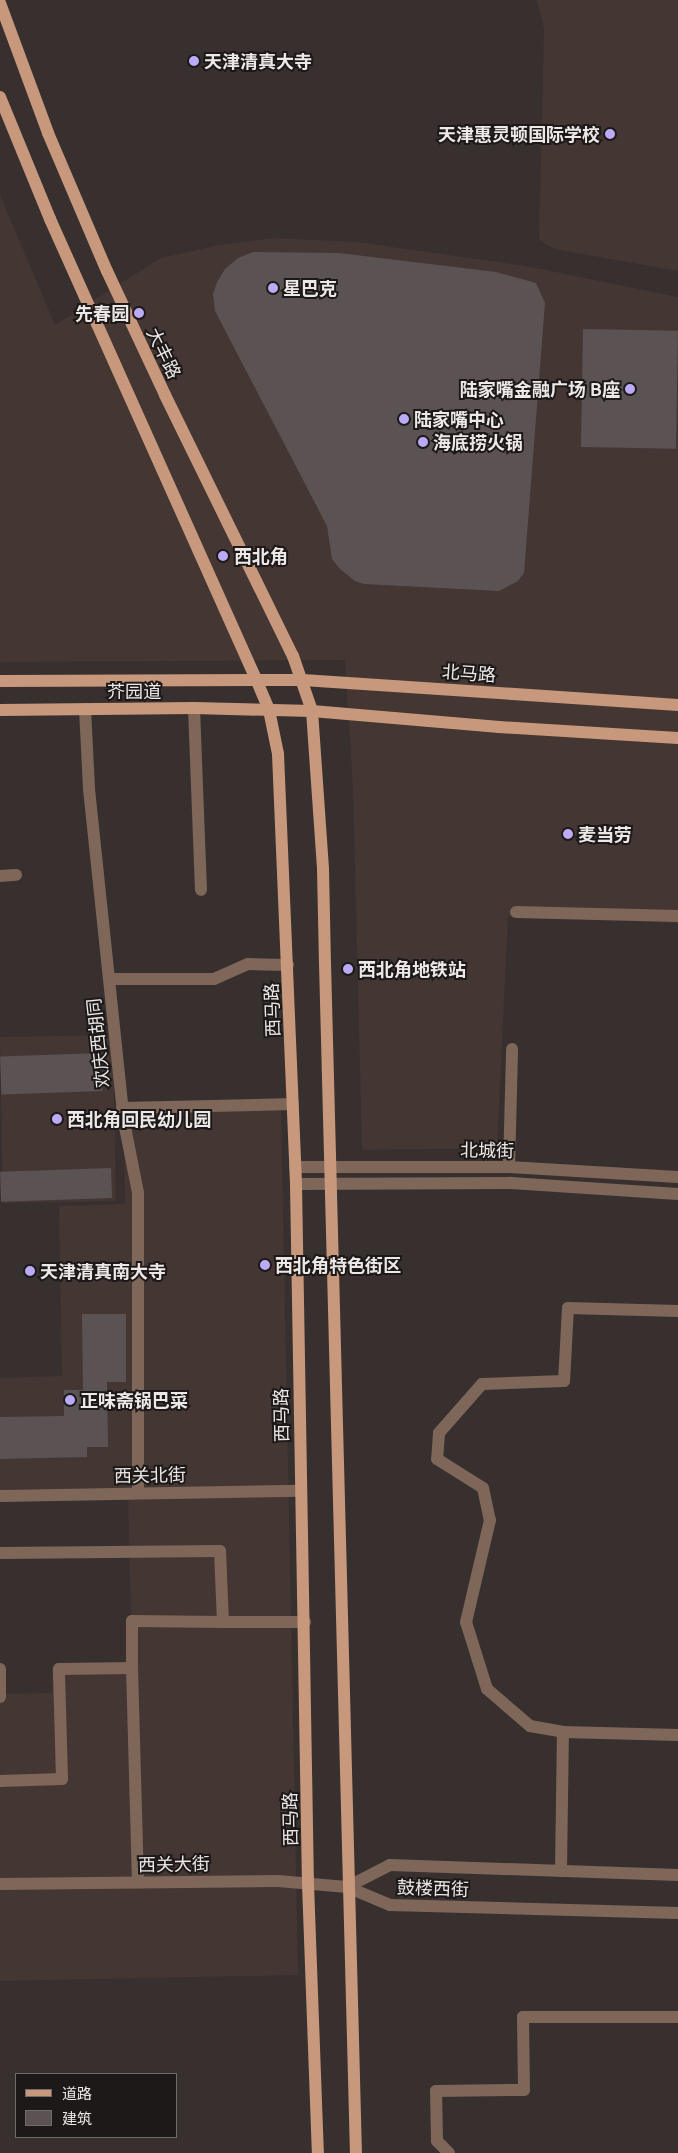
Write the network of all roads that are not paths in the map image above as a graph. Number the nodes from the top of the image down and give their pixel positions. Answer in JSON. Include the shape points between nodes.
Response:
{"nodes":[{"id":1,"x":0,"y":3,"type":"edge"},
{"id":2,"x":0,"y":97,"type":"edge"},
{"id":3,"x":256,"y":679,"type":"junction"},
{"id":4,"x":303,"y":680,"type":"junction"},
{"id":5,"x":0,"y":681,"type":"edge"},
{"id":6,"x":678,"y":705,"type":"edge"},
{"id":7,"x":194,"y":708,"type":"junction"},
{"id":8,"x":85,"y":709,"type":"junction"},
{"id":9,"x":0,"y":710,"type":"edge"},
{"id":10,"x":269,"y":710,"type":"junction"},
{"id":11,"x":312,"y":711,"type":"junction"},
{"id":12,"x":678,"y":738,"type":"edge"},
{"id":13,"x":0,"y":876,"type":"edge"},
{"id":14,"x":16,"y":876,"type":"dead end"},
{"id":15,"x":201,"y":890,"type":"dead end"},
{"id":16,"x":516,"y":912,"type":"dead end"},
{"id":17,"x":678,"y":916,"type":"edge"},
{"id":18,"x":288,"y":965,"type":"junction"},
{"id":19,"x":108,"y":979,"type":"junction"},
{"id":20,"x":512,"y":1049,"type":"dead end"},
{"id":21,"x":293,"y":1104,"type":"junction"},
{"id":22,"x":122,"y":1108,"type":"junction"},
{"id":23,"x":295,"y":1167,"type":"junction"},
{"id":24,"x":329,"y":1167,"type":"junction"},
{"id":25,"x":509,"y":1167,"type":"junction"},
{"id":26,"x":678,"y":1177,"type":"edge"},
{"id":27,"x":296,"y":1184,"type":"junction"},
{"id":28,"x":330,"y":1184,"type":"junction"},
{"id":29,"x":678,"y":1194,"type":"edge"},
{"id":30,"x":678,"y":1311,"type":"edge"},
{"id":31,"x":300,"y":1492,"type":"junction"},
{"id":32,"x":138,"y":1493,"type":"junction"},
{"id":33,"x":0,"y":1496,"type":"edge"},
{"id":34,"x":0,"y":1553,"type":"edge"},
{"id":35,"x":223,"y":1622,"type":"junction"},
{"id":36,"x":305,"y":1622,"type":"junction"},
{"id":37,"x":132,"y":1668,"type":"junction"},
{"id":38,"x":0,"y":1669,"type":"edge"},
{"id":39,"x":0,"y":1697,"type":"edge"},
{"id":40,"x":563,"y":1732,"type":"junction"},
{"id":41,"x":678,"y":1735,"type":"edge"},
{"id":42,"x":0,"y":1781,"type":"edge"},
{"id":43,"x":561,"y":1871,"type":"junction"},
{"id":44,"x":678,"y":1875,"type":"edge"},
{"id":45,"x":138,"y":1882,"type":"junction"},
{"id":46,"x":0,"y":1884,"type":"edge"},
{"id":47,"x":308,"y":1884,"type":"junction"},
{"id":48,"x":347,"y":1887,"type":"junction"},
{"id":49,"x":678,"y":1913,"type":"edge"},
{"id":50,"x":678,"y":2017,"type":"edge"},
{"id":51,"x":318,"y":2153,"type":"edge"},
{"id":52,"x":356,"y":2153,"type":"edge"},
{"id":53,"x":449,"y":2153,"type":"edge"}],
"edges":[{"from":1,"to":4,"type":"main road","name":"大丰路","via":[[48,133],[127,317]]},
{"from":2,"to":3,"type":"main road","via":[[50,219]]},
{"from":3,"to":4,"type":"main road","name":"北马路"},
{"from":3,"to":5,"type":"main road","name":"芥园道"},
{"from":3,"to":10,"type":"main road","name":"西马路"},
{"from":4,"to":6,"type":"main road","name":"北马路"},
{"from":4,"to":11,"type":"main road","name":"大丰路"},
{"from":7,"to":8,"type":"main road","name":"芥园道"},
{"from":7,"to":10,"type":"main road","name":"芥园道"},
{"from":7,"to":15,"type":"street"},
{"from":8,"to":9,"type":"main road","name":"芥园道"},
{"from":8,"to":19,"type":"street","name":"欢庆西胡同","via":[[89,789]]},
{"from":10,"to":11,"type":"main road"},
{"from":10,"to":18,"type":"main road","name":"西马路","via":[[280,773]]},
{"from":11,"to":12,"type":"main road"},
{"from":11,"to":24,"type":"main road","via":[[322,870]]},
{"from":13,"to":14,"type":"street"},
{"from":16,"to":17,"type":"street"},
{"from":18,"to":19,"type":"street","via":[[248,964],[214,979]]},
{"from":18,"to":21,"type":"main road","name":"西马路"},
{"from":19,"to":22,"type":"street","name":"欢庆西胡同"},
{"from":20,"to":25,"type":"street"},
{"from":21,"to":22,"type":"street"},
{"from":21,"to":23,"type":"main road","name":"西马路"},
{"from":22,"to":32,"type":"street","name":"欢庆西胡同","via":[[138,1192]]},
{"from":23,"to":24,"type":"street","name":"北城街"},
{"from":23,"to":27,"type":"main road","name":"西马路"},
{"from":24,"to":25,"type":"street","name":"北城街"},
{"from":24,"to":28,"type":"main road"},
{"from":25,"to":26,"type":"street","name":"北城街"},
{"from":27,"to":28,"type":"street","name":"北城街"},
{"from":27,"to":31,"type":"main road","name":"西马路"},
{"from":28,"to":29,"type":"street","name":"北城街","via":[[511,1184]]},
{"from":28,"to":48,"type":"main road"},
{"from":30,"to":40,"type":"street","via":[[568,1308],[564,1381],[482,1384],[439,1433],[437,1459],[483,1488],[490,1520],[466,1622],[488,1689],[530,1726]]},
{"from":31,"to":32,"type":"street","name":"西关北街"},
{"from":31,"to":36,"type":"main road","name":"西马路"},
{"from":32,"to":33,"type":"street","name":"西关北街"},
{"from":34,"to":35,"type":"street","via":[[220,1551]]},
{"from":35,"to":36,"type":"street"},
{"from":35,"to":37,"type":"street","via":[[132,1621]]},
{"from":36,"to":47,"type":"main road","name":"西马路"},
{"from":37,"to":42,"type":"street","via":[[59,1669],[62,1779]]},
{"from":37,"to":45,"type":"street"},
{"from":38,"to":39,"type":"street"},
{"from":40,"to":41,"type":"street"},
{"from":40,"to":43,"type":"street"},
{"from":43,"to":44,"type":"street","name":"鼓楼西街"},
{"from":43,"to":48,"type":"street","name":"鼓楼西街","via":[[390,1865]]},
{"from":45,"to":46,"type":"street","name":"西关大街"},
{"from":45,"to":47,"type":"street","name":"西关大街","via":[[278,1881]]},
{"from":47,"to":48,"type":"street","name":"西关大街"},
{"from":47,"to":51,"type":"main road","name":"西马路"},
{"from":48,"to":49,"type":"street","name":"鼓楼西街","via":[[390,1905]]},
{"from":48,"to":52,"type":"main road"},
{"from":50,"to":53,"type":"street","via":[[523,2017],[524,2090],[436,2091],[437,2141]]}]}
